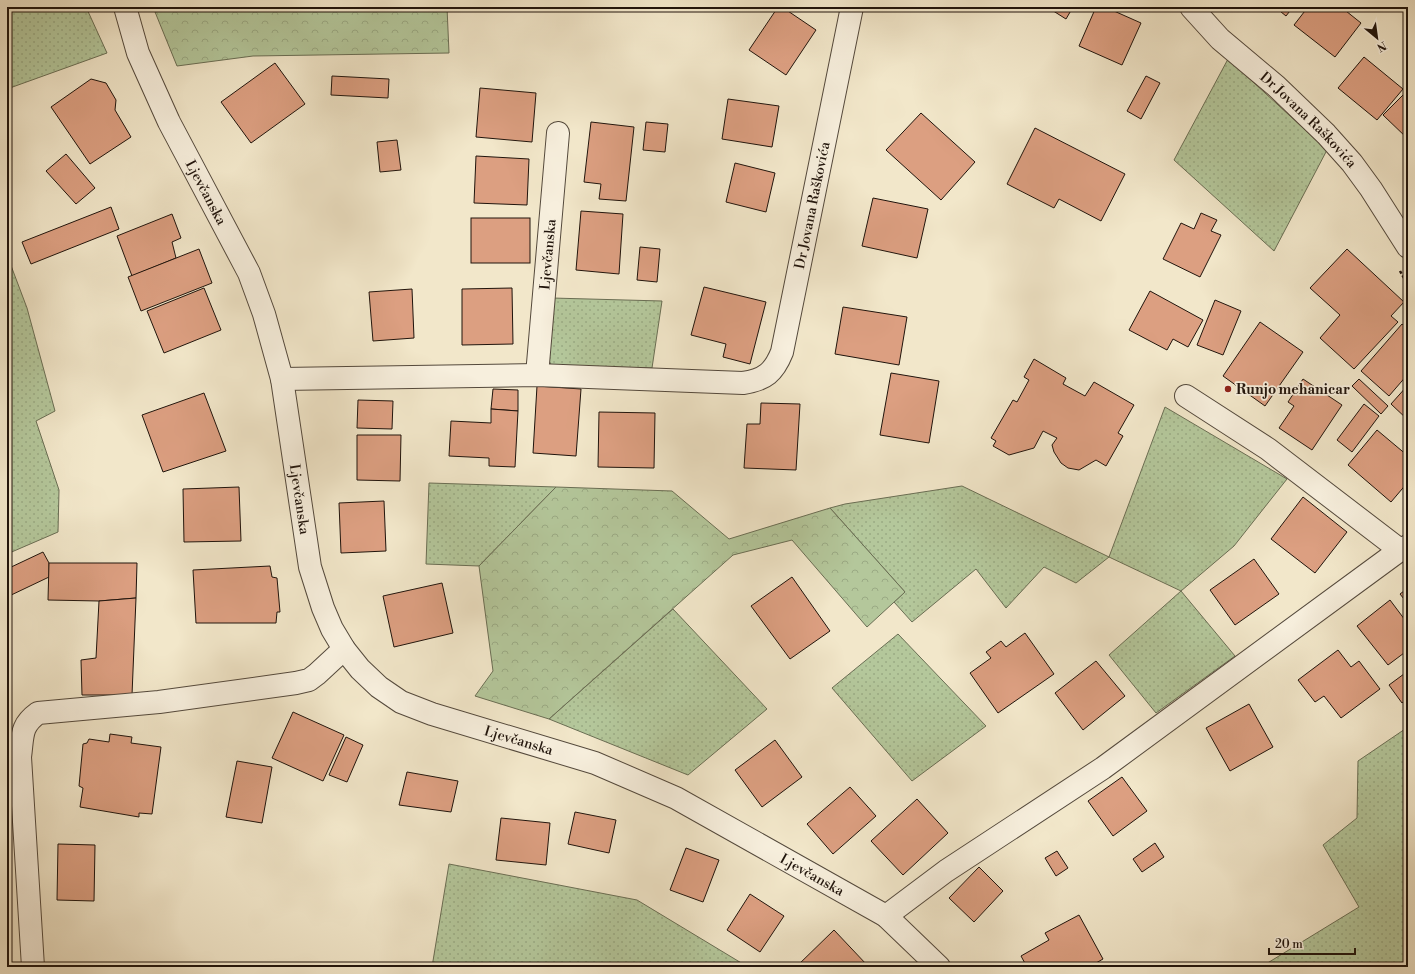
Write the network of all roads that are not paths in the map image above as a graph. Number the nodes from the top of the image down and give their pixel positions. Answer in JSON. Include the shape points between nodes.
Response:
{"nodes":[{"id":1,"x":125,"y":7,"type":"edge"},
{"id":2,"x":852,"y":7,"type":"edge"},
{"id":3,"x":1191,"y":7,"type":"edge"},
{"id":4,"x":558,"y":133,"type":"dead end"},
{"id":5,"x":1408,"y":247,"type":"edge"},
{"id":6,"x":537,"y":375,"type":"junction"},
{"id":7,"x":282,"y":379,"type":"junction"},
{"id":8,"x":1186,"y":396,"type":"dead end"},
{"id":9,"x":1404,"y":548,"type":"edge"},
{"id":10,"x":344,"y":649,"type":"junction"},
{"id":11,"x":886,"y":916,"type":"junction"},
{"id":12,"x":33,"y":967,"type":"edge"},
{"id":13,"x":938,"y":967,"type":"edge"}],
"edges":[{"from":1,"to":7,"type":"street","name":"Ljevčanska","via":[[138,53],[166,116],[248,273],[264,314]]},
{"from":2,"to":6,"type":"street","name":"Dr Jovana Raškovića","via":[[782,352],[776,365],[761,378],[743,383]]},
{"from":3,"to":5,"type":"street","name":"Dr Jovana Raškovića","via":[[1220,39],[1276,86],[1326,134],[1372,189]]},
{"from":4,"to":6,"type":"street","name":"Ljevčanska"},
{"from":6,"to":7,"type":"street"},
{"from":7,"to":10,"type":"street","name":"Ljevčanska","via":[[310,567],[323,608]]},
{"from":8,"to":9,"type":"street","via":[[1268,449]]},
{"from":9,"to":11,"type":"street","via":[[1103,768],[946,871]]},
{"from":10,"to":11,"type":"street","name":"Ljevčanska","via":[[379,687],[401,702],[432,714],[595,763],[676,798]]},
{"from":10,"to":12,"type":"street","via":[[309,680],[296,683],[159,702],[38,713],[29,720],[24,726],[20,757]]},
{"from":11,"to":13,"type":"street","name":"Ljevčanska"}]}
